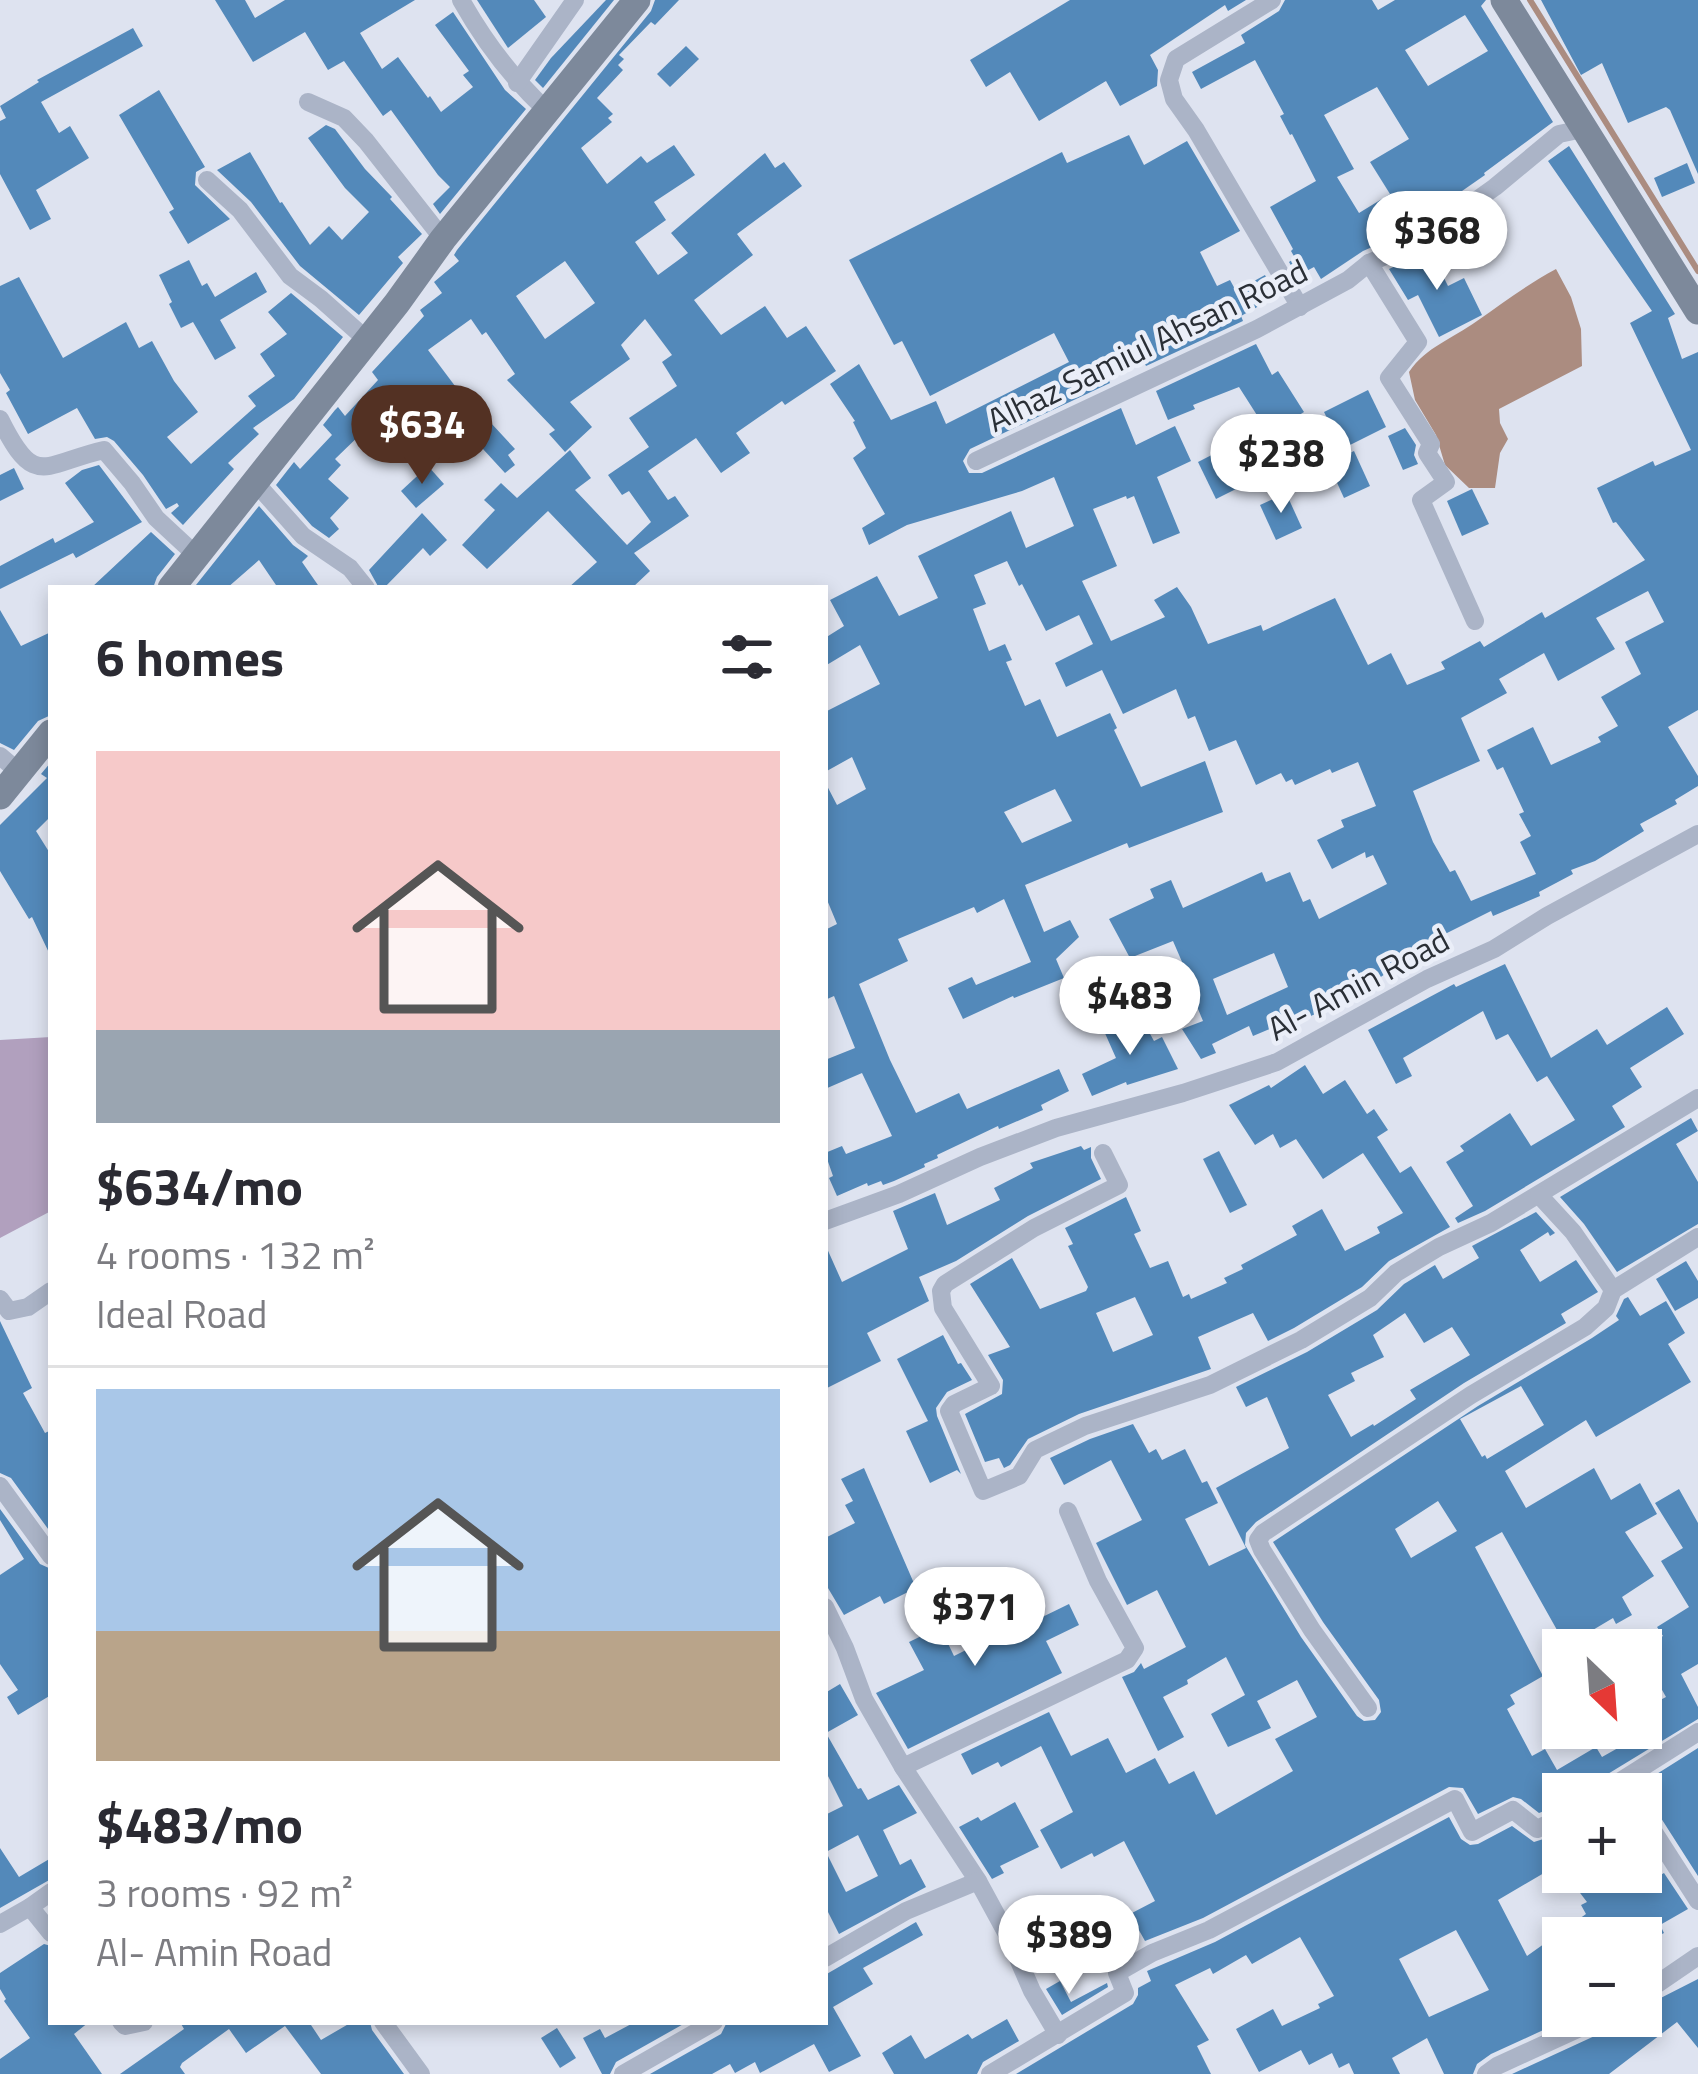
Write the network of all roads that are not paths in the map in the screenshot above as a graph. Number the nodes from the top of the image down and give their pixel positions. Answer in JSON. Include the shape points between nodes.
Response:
{"nodes":[{"id":1,"x":461,"y":0,"type":"edge"},
{"id":2,"x":575,"y":0,"type":"edge"},
{"id":3,"x":638,"y":0,"type":"edge"},
{"id":4,"x":1272,"y":0,"type":"edge"},
{"id":5,"x":1504,"y":0,"type":"edge"},
{"id":6,"x":517,"y":83,"type":"junction"},
{"id":7,"x":308,"y":102,"type":"dead end"},
{"id":8,"x":546,"y":110,"type":"junction"},
{"id":9,"x":1583,"y":129,"type":"junction"},
{"id":10,"x":207,"y":180,"type":"dead end"},
{"id":11,"x":443,"y":239,"type":"junction"},
{"id":12,"x":1369,"y":263,"type":"junction"},
{"id":13,"x":1300,"y":307,"type":"junction"},
{"id":14,"x":1698,"y":311,"type":"edge"},
{"id":15,"x":368,"y":341,"type":"junction"},
{"id":16,"x":0,"y":419,"type":"edge"},
{"id":17,"x":976,"y":461,"type":"dead end"},
{"id":18,"x":254,"y":481,"type":"junction"},
{"id":19,"x":198,"y":557,"type":"junction"},
{"id":20,"x":174,"y":585,"type":"edge"},
{"id":21,"x":364,"y":585,"type":"edge"},
{"id":22,"x":1475,"y":621,"type":"dead end"},
{"id":23,"x":48,"y":735,"type":"edge"},
{"id":24,"x":10,"y":764,"type":"edge"},
{"id":25,"x":0,"y":796,"type":"edge"},
{"id":26,"x":1698,"y":834,"type":"edge"},
{"id":27,"x":1698,"y":1098,"type":"edge"},
{"id":28,"x":1103,"y":1153,"type":"dead end"},
{"id":29,"x":1539,"y":1195,"type":"junction"},
{"id":30,"x":828,"y":1220,"type":"edge"},
{"id":31,"x":1698,"y":1237,"type":"edge"},
{"id":32,"x":1613,"y":1290,"type":"junction"},
{"id":33,"x":48,"y":1293,"type":"edge"},
{"id":34,"x":0,"y":1299,"type":"edge"},
{"id":35,"x":0,"y":1486,"type":"edge"},
{"id":36,"x":1068,"y":1510,"type":"dead end"},
{"id":37,"x":48,"y":1552,"type":"edge"},
{"id":38,"x":828,"y":1613,"type":"edge"},
{"id":39,"x":1368,"y":1708,"type":"dead end"},
{"id":40,"x":1698,"y":1732,"type":"edge"},
{"id":41,"x":903,"y":1767,"type":"junction"},
{"id":42,"x":1644,"y":1773,"type":"edge"},
{"id":43,"x":1542,"y":1826,"type":"edge"},
{"id":44,"x":1662,"y":1845,"type":"edge"},
{"id":45,"x":978,"y":1881,"type":"junction"},
{"id":46,"x":48,"y":1894,"type":"edge"},
{"id":47,"x":1698,"y":1901,"type":"edge"},
{"id":48,"x":30,"y":1906,"type":"junction"},
{"id":49,"x":0,"y":1924,"type":"edge"},
{"id":50,"x":48,"y":1930,"type":"edge"},
{"id":51,"x":1698,"y":1955,"type":"edge"},
{"id":52,"x":828,"y":1956,"type":"edge"},
{"id":53,"x":1662,"y":1980,"type":"edge"},
{"id":54,"x":385,"y":2025,"type":"edge"},
{"id":55,"x":709,"y":2025,"type":"edge"},
{"id":56,"x":1058,"y":2035,"type":"junction"},
{"id":57,"x":1563,"y":2037,"type":"edge"},
{"id":58,"x":421,"y":2074,"type":"edge"},
{"id":59,"x":623,"y":2074,"type":"edge"},
{"id":60,"x":990,"y":2074,"type":"edge"},
{"id":61,"x":1486,"y":2074,"type":"edge"}],
"edges":[{"from":1,"to":6,"type":"street"},
{"from":2,"to":6,"type":"street"},
{"from":3,"to":8,"type":"street"},
{"from":4,"to":13,"type":"street","via":[[1176,59],[1169,80]]},
{"from":5,"to":9,"type":"street"},
{"from":6,"to":8,"type":"street"},
{"from":7,"to":11,"type":"street","via":[[344,118]]},
{"from":8,"to":11,"type":"street"},
{"from":9,"to":12,"type":"street","name":"Alhaz Samiul Ahsan Road","via":[[1559,134],[1418,242]]},
{"from":9,"to":14,"type":"street"},
{"from":10,"to":15,"type":"street","via":[[290,277]]},
{"from":11,"to":15,"type":"street"},
{"from":12,"to":13,"type":"street","name":"Alhaz Samiul Ahsan Road"},
{"from":12,"to":22,"type":"street","via":[[1418,342],[1389,378],[1446,482],[1421,500]]},
{"from":13,"to":17,"type":"street","name":"Alhaz Samiul Ahsan Road"},
{"from":15,"to":18,"type":"street"},
{"from":16,"to":19,"type":"street","via":[[35,466],[104,450]]},
{"from":18,"to":19,"type":"street"},
{"from":18,"to":21,"type":"street","via":[[303,536]]},
{"from":19,"to":20,"type":"street"},
{"from":23,"to":24,"type":"street"},
{"from":24,"to":25,"type":"street"},
{"from":26,"to":30,"type":"street","name":"Al- Amin Road","via":[[1277,1062],[1056,1128]]},
{"from":27,"to":29,"type":"street"},
{"from":28,"to":29,"type":"street","via":[[1119,1185],[960,1272],[941,1291],[943,1308],[991,1386],[949,1412],[983,1491],[1019,1476],[1035,1450],[1085,1426],[1210,1385],[1301,1340],[1396,1273]]},
{"from":29,"to":32,"type":"street"},
{"from":31,"to":32,"type":"street"},
{"from":32,"to":39,"type":"street","via":[[1585,1328],[1258,1540]]},
{"from":33,"to":34,"type":"street","via":[[18,1310]]},
{"from":35,"to":37,"type":"street"},
{"from":36,"to":41,"type":"street","via":[[1133,1654]]},
{"from":38,"to":41,"type":"street"},
{"from":40,"to":42,"type":"street"},
{"from":41,"to":45,"type":"street"},
{"from":43,"to":56,"type":"street","via":[[1513,1810],[1472,1832],[1455,1799],[1117,1973],[1125,1994]]},
{"from":44,"to":47,"type":"street"},
{"from":45,"to":52,"type":"street"},
{"from":45,"to":56,"type":"street"},
{"from":46,"to":48,"type":"street"},
{"from":48,"to":49,"type":"street"},
{"from":48,"to":50,"type":"street"},
{"from":51,"to":53,"type":"street"},
{"from":54,"to":58,"type":"street"},
{"from":55,"to":59,"type":"street"},
{"from":56,"to":60,"type":"street"},
{"from":57,"to":61,"type":"street"}]}
